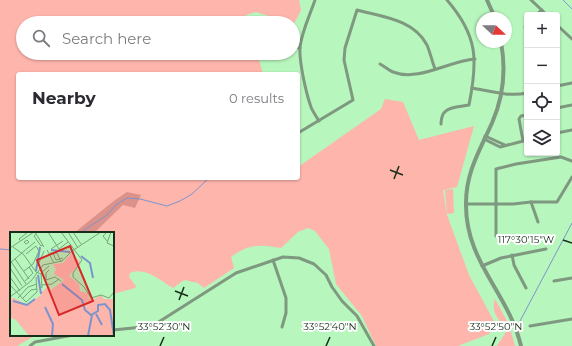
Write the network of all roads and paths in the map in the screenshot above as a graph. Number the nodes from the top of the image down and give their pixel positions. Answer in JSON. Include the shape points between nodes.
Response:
{"nodes":[{"id":1,"x":315,"y":0,"type":"edge"},
{"id":2,"x":447,"y":0,"type":"edge"},
{"id":3,"x":493,"y":0,"type":"edge"},
{"id":4,"x":531,"y":0,"type":"edge"},
{"id":5,"x":487,"y":1,"type":"edge"},
{"id":6,"x":542,"y":10,"type":"joint"},
{"id":7,"x":492,"y":12,"type":"edge"},
{"id":8,"x":540,"y":12,"type":"edge"},
{"id":9,"x":560,"y":27,"type":"edge"},
{"id":10,"x":572,"y":39,"type":"edge"},
{"id":11,"x":300,"y":48,"type":"joint"},
{"id":12,"x":502,"y":48,"type":"edge"},
{"id":13,"x":475,"y":60,"type":"junction"},
{"id":14,"x":380,"y":64,"type":"dead end"},
{"id":15,"x":435,"y":69,"type":"junction"},
{"id":16,"x":572,"y":83,"type":"edge"},
{"id":17,"x":560,"y":85,"type":"edge"},
{"id":18,"x":472,"y":88,"type":"junction"},
{"id":19,"x":501,"y":93,"type":"junction"},
{"id":20,"x":524,"y":93,"type":"edge"},
{"id":21,"x":572,"y":105,"type":"edge"},
{"id":22,"x":560,"y":107,"type":"edge"},
{"id":23,"x":524,"y":116,"type":"edge"},
{"id":24,"x":319,"y":121,"type":"junction"},
{"id":25,"x":441,"y":124,"type":"dead end"},
{"id":26,"x":572,"y":130,"type":"edge"},
{"id":27,"x":300,"y":132,"type":"edge"},
{"id":28,"x":560,"y":132,"type":"edge"},
{"id":29,"x":485,"y":138,"type":"junction"},
{"id":30,"x":523,"y":141,"type":"joint"},
{"id":31,"x":572,"y":161,"type":"edge"},
{"id":32,"x":572,"y":177,"type":"edge"},
{"id":33,"x":531,"y":202,"type":"junction"},
{"id":34,"x":466,"y":204,"type":"junction"},
{"id":35,"x":496,"y":205,"type":"junction"},
{"id":36,"x":538,"y":222,"type":"dead end"},
{"id":37,"x":496,"y":236,"type":"dead end"},
{"id":38,"x":546,"y":249,"type":"dead end"},
{"id":39,"x":512,"y":255,"type":"junction"},
{"id":40,"x":273,"y":260,"type":"junction"},
{"id":41,"x":482,"y":266,"type":"junction"},
{"id":42,"x":572,"y":278,"type":"edge"},
{"id":43,"x":554,"y":280,"type":"dead end"},
{"id":44,"x":526,"y":288,"type":"dead end"},
{"id":45,"x":572,"y":319,"type":"edge"},
{"id":46,"x":530,"y":326,"type":"dead end"},
{"id":47,"x":282,"y":327,"type":"dead end"},
{"id":48,"x":114,"y":330,"type":"edge"},
{"id":49,"x":67,"y":336,"type":"edge"},
{"id":50,"x":30,"y":346,"type":"edge"},
{"id":51,"x":374,"y":346,"type":"edge"},
{"id":52,"x":521,"y":346,"type":"edge"}],
"edges":[{"from":1,"to":11,"type":"street"},
{"from":2,"to":13,"type":"street","via":[[466,28]]},
{"from":3,"to":5,"type":"street"},
{"from":4,"to":6,"type":"street"},
{"from":5,"to":7,"type":"street"},
{"from":6,"to":8,"type":"street"},
{"from":9,"to":10,"type":"street"},
{"from":11,"to":24,"type":"street","via":[[309,100]]},
{"from":12,"to":19,"type":"street","via":[[504,65]]},
{"from":13,"to":15,"type":"street","via":[[460,61]]},
{"from":13,"to":18,"type":"street"},
{"from":14,"to":15,"type":"street","via":[[392,72],[412,75]]},
{"from":15,"to":24,"type":"street","via":[[427,46],[416,31],[398,21],[357,10],[344,48],[344,60],[353,100]]},
{"from":16,"to":17,"type":"street"},
{"from":18,"to":19,"type":"street"},
{"from":18,"to":25,"type":"street","via":[[469,105],[448,109],[442,115]]},
{"from":19,"to":20,"type":"street"},
{"from":19,"to":29,"type":"street"},
{"from":21,"to":22,"type":"street"},
{"from":23,"to":30,"type":"street","via":[[519,118]]},
{"from":24,"to":27,"type":"street"},
{"from":26,"to":28,"type":"street"},
{"from":29,"to":30,"type":"street","via":[[505,145]]},
{"from":29,"to":34,"type":"street","via":[[470,171]]},
{"from":31,"to":35,"type":"street","via":[[561,157],[496,169]]},
{"from":32,"to":33,"type":"street","via":[[557,202]]},
{"from":33,"to":35,"type":"street"},
{"from":33,"to":36,"type":"street"},
{"from":34,"to":35,"type":"street"},
{"from":34,"to":41,"type":"street","via":[[469,234]]},
{"from":35,"to":37,"type":"street"},
{"from":38,"to":39,"type":"street"},
{"from":39,"to":41,"type":"street"},
{"from":39,"to":44,"type":"street","via":[[514,265]]},
{"from":40,"to":47,"type":"street","via":[[286,298],[286,313]]},
{"from":40,"to":48,"type":"street","via":[[236,273],[157,323]]},
{"from":40,"to":51,"type":"street","via":[[283,257],[300,258],[314,264],[326,275],[332,287],[357,316]]},
{"from":41,"to":52,"type":"street","via":[[510,315]]},
{"from":42,"to":43,"type":"street"},
{"from":45,"to":46,"type":"street"},
{"from":49,"to":50,"type":"street","via":[[35,342]]}]}
